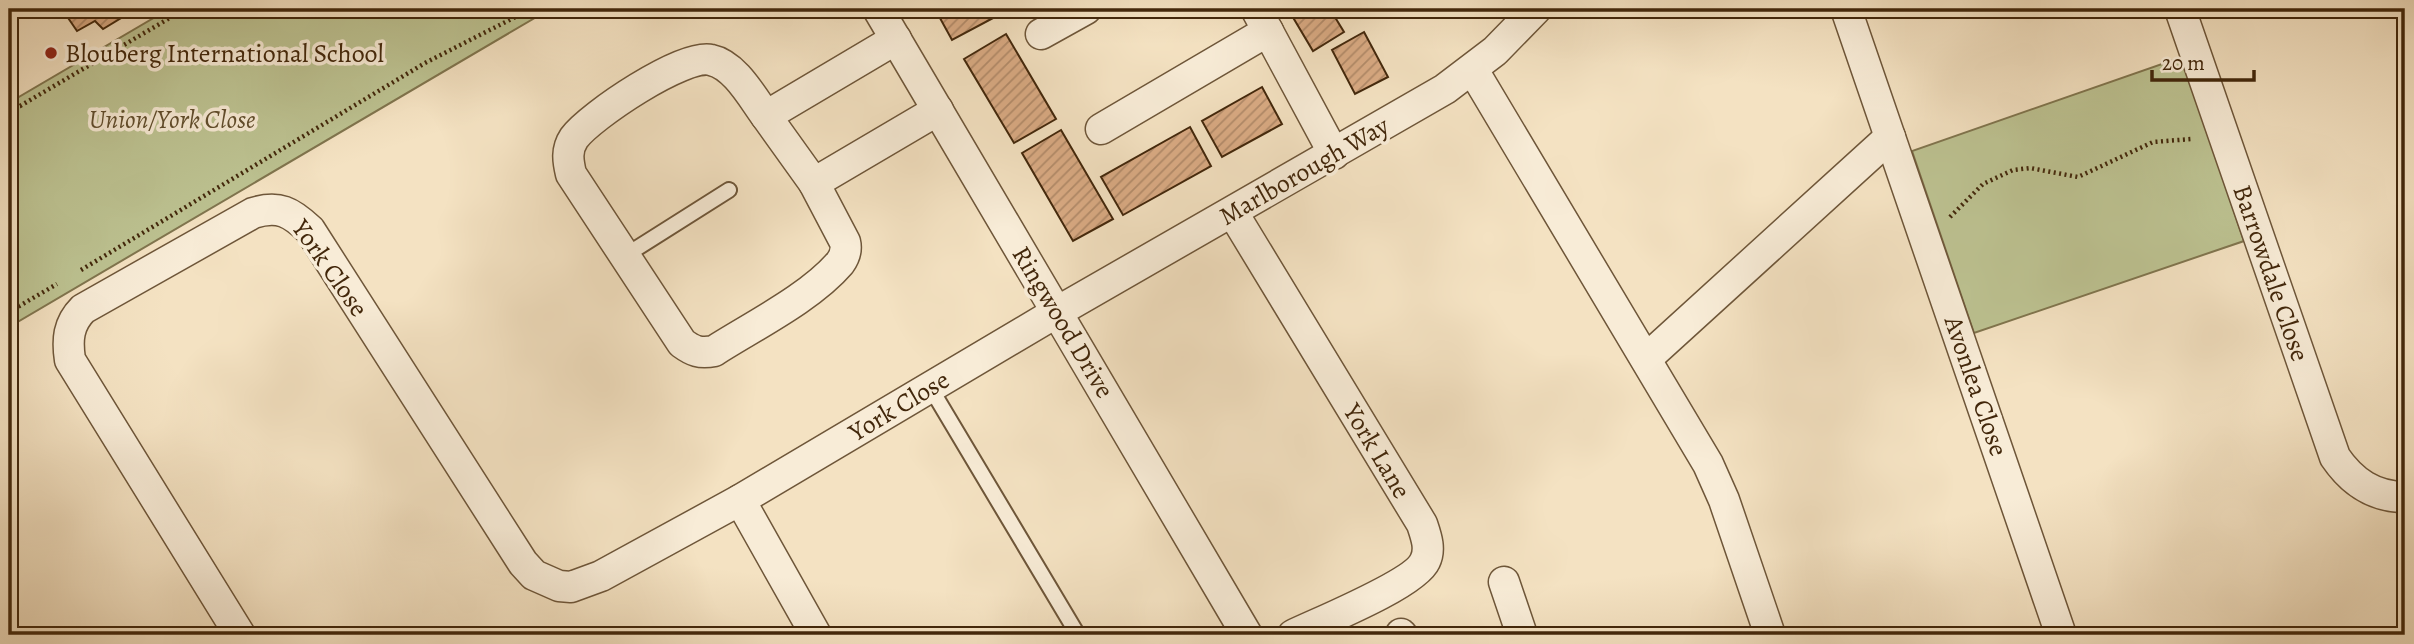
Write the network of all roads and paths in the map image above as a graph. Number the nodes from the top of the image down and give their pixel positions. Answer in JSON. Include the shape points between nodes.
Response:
{"nodes":[{"id":1,"x":185,"y":9,"type":"edge"},
{"id":2,"x":531,"y":9,"type":"edge"},
{"id":3,"x":878,"y":9,"type":"edge"},
{"id":4,"x":1086,"y":9,"type":"edge"},
{"id":5,"x":1536,"y":9,"type":"edge"},
{"id":6,"x":1846,"y":9,"type":"edge"},
{"id":7,"x":2180,"y":9,"type":"edge"},
{"id":8,"x":1262,"y":20,"type":"edge"},
{"id":9,"x":1041,"y":34,"type":"dead end"},
{"id":10,"x":896,"y":38,"type":"junction"},
{"id":11,"x":1473,"y":70,"type":"junction"},
{"id":12,"x":9,"y":107,"type":"edge"},
{"id":13,"x":938,"y":110,"type":"junction"},
{"id":14,"x":766,"y":116,"type":"junction"},
{"id":15,"x":1101,"y":129,"type":"dead end"},
{"id":16,"x":2221,"y":129,"type":"junction"},
{"id":17,"x":1890,"y":137,"type":"junction"},
{"id":18,"x":1334,"y":154,"type":"junction"},
{"id":19,"x":814,"y":183,"type":"junction"},
{"id":20,"x":729,"y":190,"type":"dead end"},
{"id":21,"x":1233,"y":213,"type":"junction"},
{"id":22,"x":1921,"y":229,"type":"junction"},
{"id":23,"x":623,"y":257,"type":"junction"},
{"id":24,"x":57,"y":284,"type":"junction"},
{"id":25,"x":83,"y":309,"type":"junction"},
{"id":26,"x":9,"y":312,"type":"edge"},
{"id":27,"x":1057,"y":312,"type":"junction"},
{"id":28,"x":1646,"y":359,"type":"junction"},
{"id":29,"x":930,"y":387,"type":"junction"},
{"id":30,"x":2405,"y":497,"type":"edge"},
{"id":31,"x":740,"y":500,"type":"junction"},
{"id":32,"x":1504,"y":582,"type":"dead end"},
{"id":33,"x":240,"y":635,"type":"edge"},
{"id":34,"x":816,"y":635,"type":"edge"},
{"id":35,"x":1077,"y":635,"type":"edge"},
{"id":36,"x":1247,"y":635,"type":"edge"},
{"id":37,"x":1293,"y":635,"type":"edge"},
{"id":38,"x":1522,"y":635,"type":"edge"},
{"id":39,"x":1770,"y":635,"type":"edge"},
{"id":40,"x":2062,"y":635,"type":"edge"}],
"edges":[{"from":1,"to":12,"type":"path","via":[[20,106]]},
{"from":2,"to":24,"type":"path","via":[[425,63]]},
{"from":3,"to":10,"type":"street","name":"Ringwood Drive"},
{"from":4,"to":9,"type":"street"},
{"from":5,"to":11,"type":"street","name":"Marlborough Way"},
{"from":6,"to":17,"type":"street","name":"Avonlea Close"},
{"from":7,"to":16,"type":"street","name":"Barrowdale Close"},
{"from":8,"to":15,"type":"street"},
{"from":8,"to":18,"type":"street"},
{"from":10,"to":13,"type":"street","name":"Ringwood Drive"},
{"from":10,"to":14,"type":"street"},
{"from":11,"to":18,"type":"street","name":"Marlborough Way"},
{"from":11,"to":28,"type":"street"},
{"from":13,"to":19,"type":"street"},
{"from":13,"to":27,"type":"street","name":"Ringwood Drive"},
{"from":14,"to":19,"type":"street"},
{"from":14,"to":23,"type":"street","via":[[723,64],[701,58],[660,75],[585,126],[570,147],[571,174]]},
{"from":16,"to":22,"type":"path","via":[[2188,139],[2153,142],[2077,177],[2030,168],[2014,170],[1983,184],[1952,216]]},
{"from":16,"to":30,"type":"street","name":"Barrowdale Close","via":[[2335,457],[2367,488]]},
{"from":17,"to":22,"type":"street","name":"Avonlea Close"},
{"from":17,"to":28,"type":"street"},
{"from":18,"to":21,"type":"street","name":"Marlborough Way"},
{"from":19,"to":23,"type":"street","via":[[845,242],[844,257],[817,284],[714,351],[698,352],[682,343]]},
{"from":20,"to":23,"type":"lane"},
{"from":21,"to":27,"type":"street","name":"Marlborough Way"},
{"from":21,"to":37,"type":"street","name":"York Lane","via":[[1422,524],[1428,546],[1424,564],[1407,580]]},
{"from":22,"to":40,"type":"street","name":"Avonlea Close"},
{"from":24,"to":25,"type":"path"},
{"from":24,"to":26,"type":"path"},
{"from":25,"to":31,"type":"street","name":"York Close","via":[[253,213],[281,209],[310,230],[534,575],[559,586],[584,583]]},
{"from":25,"to":33,"type":"street","via":[[70,328],[70,360]]},
{"from":27,"to":29,"type":"street","name":"York Close"},
{"from":27,"to":36,"type":"street","name":"Ringwood Drive"},
{"from":28,"to":39,"type":"street","via":[[1718,488]]},
{"from":29,"to":31,"type":"street","name":"York Close"},
{"from":29,"to":35,"type":"lane"},
{"from":31,"to":34,"type":"street"},
{"from":32,"to":38,"type":"street"}]}
